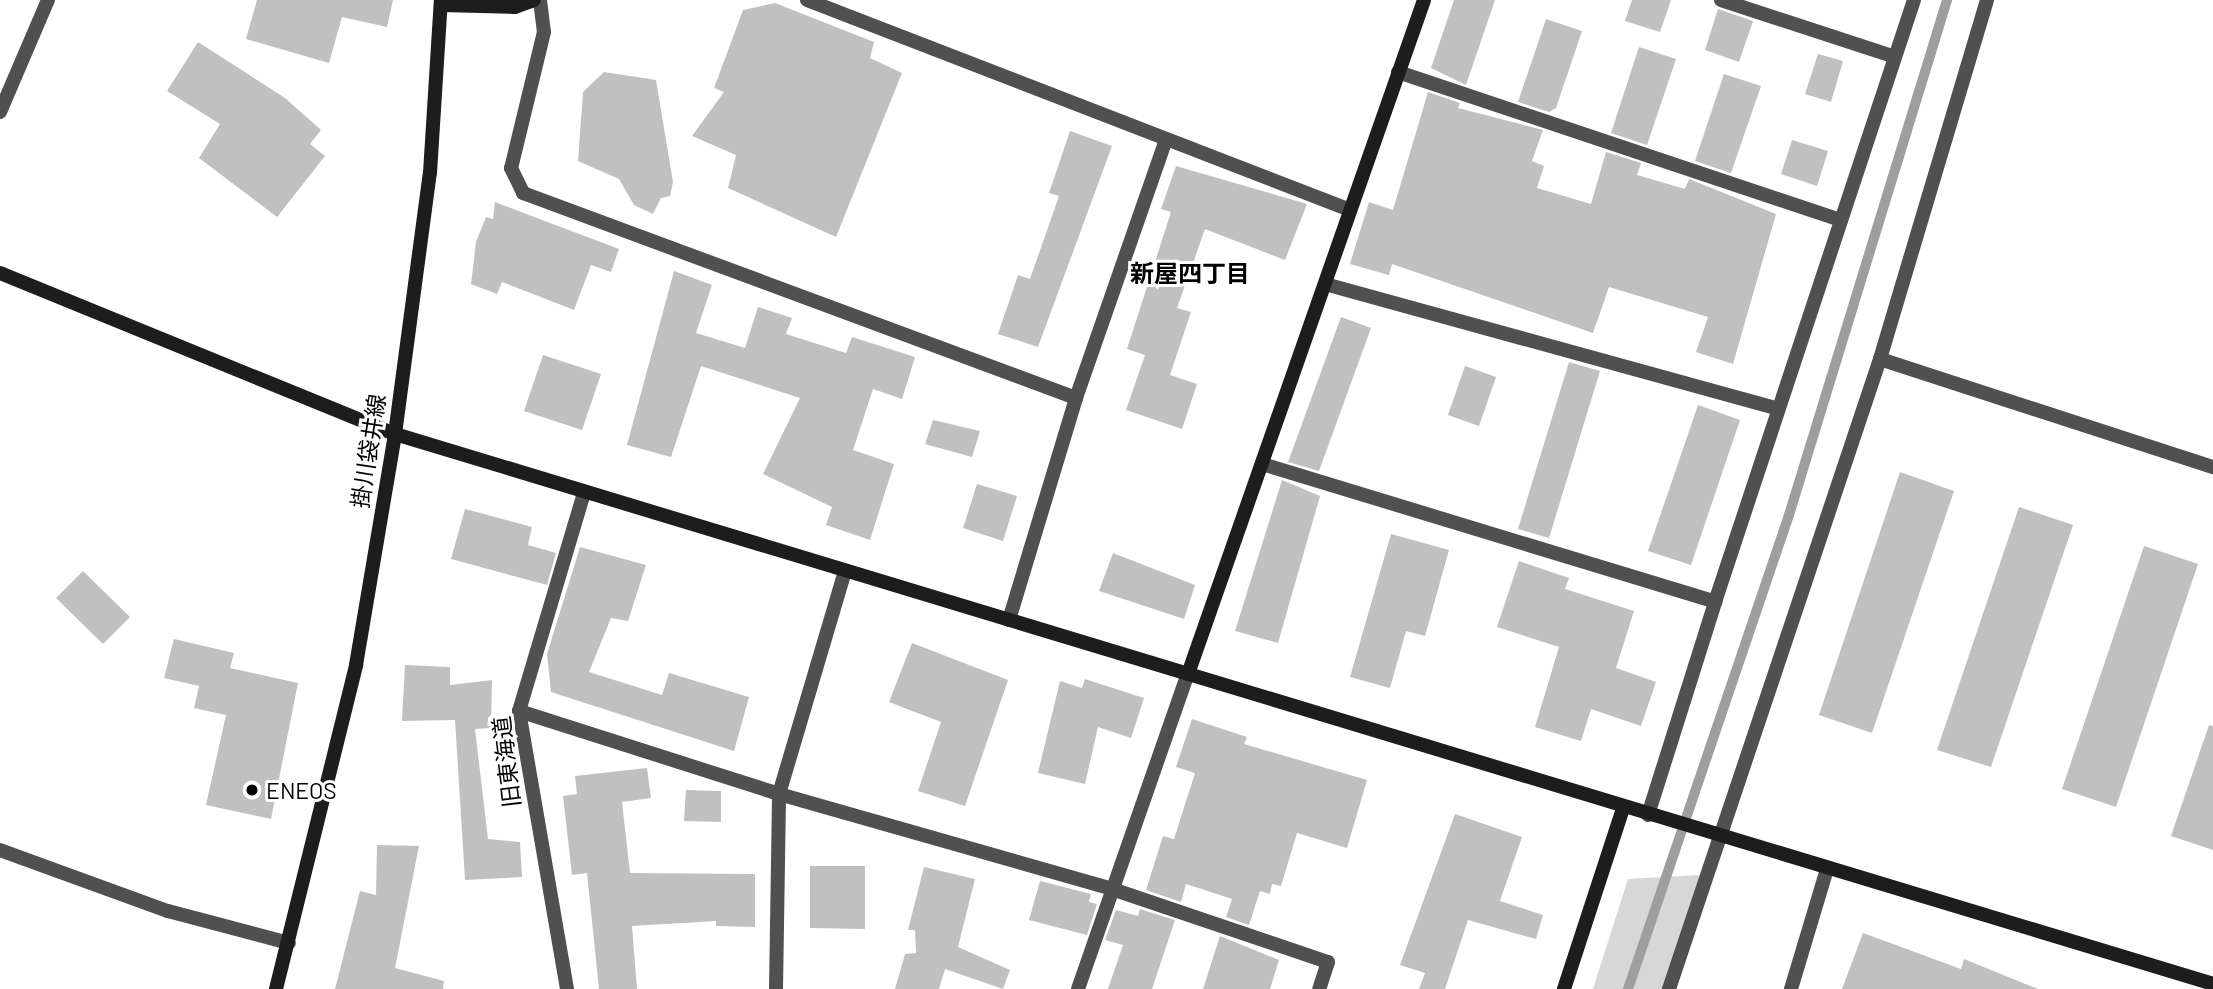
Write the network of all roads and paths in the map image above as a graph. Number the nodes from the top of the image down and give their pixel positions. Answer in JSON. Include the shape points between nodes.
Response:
{"nodes":[{"id":1,"x":48,"y":0,"type":"edge"},
{"id":2,"x":534,"y":0,"type":"edge"},
{"id":3,"x":540,"y":0,"type":"edge"},
{"id":4,"x":807,"y":0,"type":"edge"},
{"id":5,"x":1424,"y":0,"type":"edge"},
{"id":6,"x":1721,"y":0,"type":"edge"},
{"id":7,"x":1914,"y":0,"type":"edge"},
{"id":8,"x":1987,"y":0,"type":"edge"},
{"id":9,"x":441,"y":2,"type":"edge"},
{"id":10,"x":1895,"y":58,"type":"junction"},
{"id":11,"x":1398,"y":72,"type":"junction"},
{"id":12,"x":0,"y":112,"type":"edge"},
{"id":13,"x":1166,"y":139,"type":"junction"},
{"id":14,"x":1350,"y":210,"type":"junction"},
{"id":15,"x":1841,"y":220,"type":"junction"},
{"id":16,"x":0,"y":273,"type":"edge"},
{"id":17,"x":1325,"y":284,"type":"junction"},
{"id":18,"x":1880,"y":359,"type":"junction"},
{"id":19,"x":1076,"y":398,"type":"junction"},
{"id":20,"x":1778,"y":409,"type":"junction"},
{"id":21,"x":395,"y":434,"type":"junction"},
{"id":22,"x":1262,"y":464,"type":"junction"},
{"id":23,"x":2213,"y":467,"type":"edge"},
{"id":24,"x":584,"y":493,"type":"junction"},
{"id":25,"x":845,"y":571,"type":"junction"},
{"id":26,"x":1714,"y":602,"type":"junction"},
{"id":27,"x":1009,"y":620,"type":"junction"},
{"id":28,"x":1188,"y":674,"type":"junction"},
{"id":29,"x":520,"y":711,"type":"junction"},
{"id":30,"x":779,"y":794,"type":"junction"},
{"id":31,"x":1623,"y":808,"type":"junction"},
{"id":32,"x":1654,"y":817,"type":"junction"},
{"id":33,"x":1713,"y":835,"type":"junction"},
{"id":34,"x":0,"y":850,"type":"edge"},
{"id":35,"x":1827,"y":869,"type":"junction"},
{"id":36,"x":1112,"y":889,"type":"junction"},
{"id":37,"x":289,"y":943,"type":"junction"},
{"id":38,"x":2213,"y":984,"type":"edge"},
{"id":39,"x":276,"y":989,"type":"edge"},
{"id":40,"x":566,"y":989,"type":"edge"},
{"id":41,"x":776,"y":989,"type":"edge"},
{"id":42,"x":1078,"y":989,"type":"edge"},
{"id":43,"x":1319,"y":989,"type":"edge"},
{"id":44,"x":1564,"y":989,"type":"edge"},
{"id":45,"x":1669,"y":989,"type":"edge"},
{"id":46,"x":1791,"y":989,"type":"edge"}],
"edges":[{"from":1,"to":12,"type":"street"},
{"from":2,"to":9,"type":"street","name":"掛川袋井線","via":[[515,7]]},
{"from":3,"to":19,"type":"street","via":[[544,32],[511,168],[523,193]]},
{"from":4,"to":13,"type":"street"},
{"from":5,"to":11,"type":"street"},
{"from":6,"to":10,"type":"street"},
{"from":7,"to":10,"type":"street"},
{"from":8,"to":18,"type":"street"},
{"from":9,"to":21,"type":"street","name":"掛川袋井線","via":[[430,173]]},
{"from":10,"to":15,"type":"street"},
{"from":11,"to":14,"type":"street"},
{"from":11,"to":15,"type":"street"},
{"from":13,"to":14,"type":"street"},
{"from":13,"to":19,"type":"street"},
{"from":14,"to":17,"type":"street"},
{"from":15,"to":20,"type":"street"},
{"from":16,"to":21,"type":"street"},
{"from":17,"to":20,"type":"street"},
{"from":17,"to":22,"type":"street"},
{"from":18,"to":23,"type":"street"},
{"from":18,"to":33,"type":"street"},
{"from":19,"to":27,"type":"street"},
{"from":20,"to":26,"type":"street"},
{"from":21,"to":24,"type":"street"},
{"from":21,"to":37,"type":"street","name":"掛川袋井線","via":[[356,666]]},
{"from":22,"to":26,"type":"street"},
{"from":22,"to":28,"type":"street"},
{"from":24,"to":25,"type":"street"},
{"from":24,"to":29,"type":"street","name":"旧東海道"},
{"from":25,"to":27,"type":"street"},
{"from":25,"to":30,"type":"street"},
{"from":26,"to":32,"type":"street"},
{"from":27,"to":28,"type":"street"},
{"from":28,"to":31,"type":"street"},
{"from":28,"to":36,"type":"street"},
{"from":29,"to":30,"type":"street"},
{"from":29,"to":40,"type":"street","name":"旧東海道"},
{"from":30,"to":36,"type":"street"},
{"from":30,"to":41,"type":"street"},
{"from":31,"to":32,"type":"street"},
{"from":31,"to":44,"type":"street"},
{"from":32,"to":33,"type":"street"},
{"from":33,"to":35,"type":"street"},
{"from":33,"to":45,"type":"street"},
{"from":34,"to":37,"type":"street","via":[[168,911]]},
{"from":35,"to":38,"type":"street"},
{"from":35,"to":46,"type":"street"},
{"from":36,"to":42,"type":"street"},
{"from":36,"to":43,"type":"street","via":[[1328,961]]},
{"from":37,"to":39,"type":"street","name":"掛川袋井線"}]}
